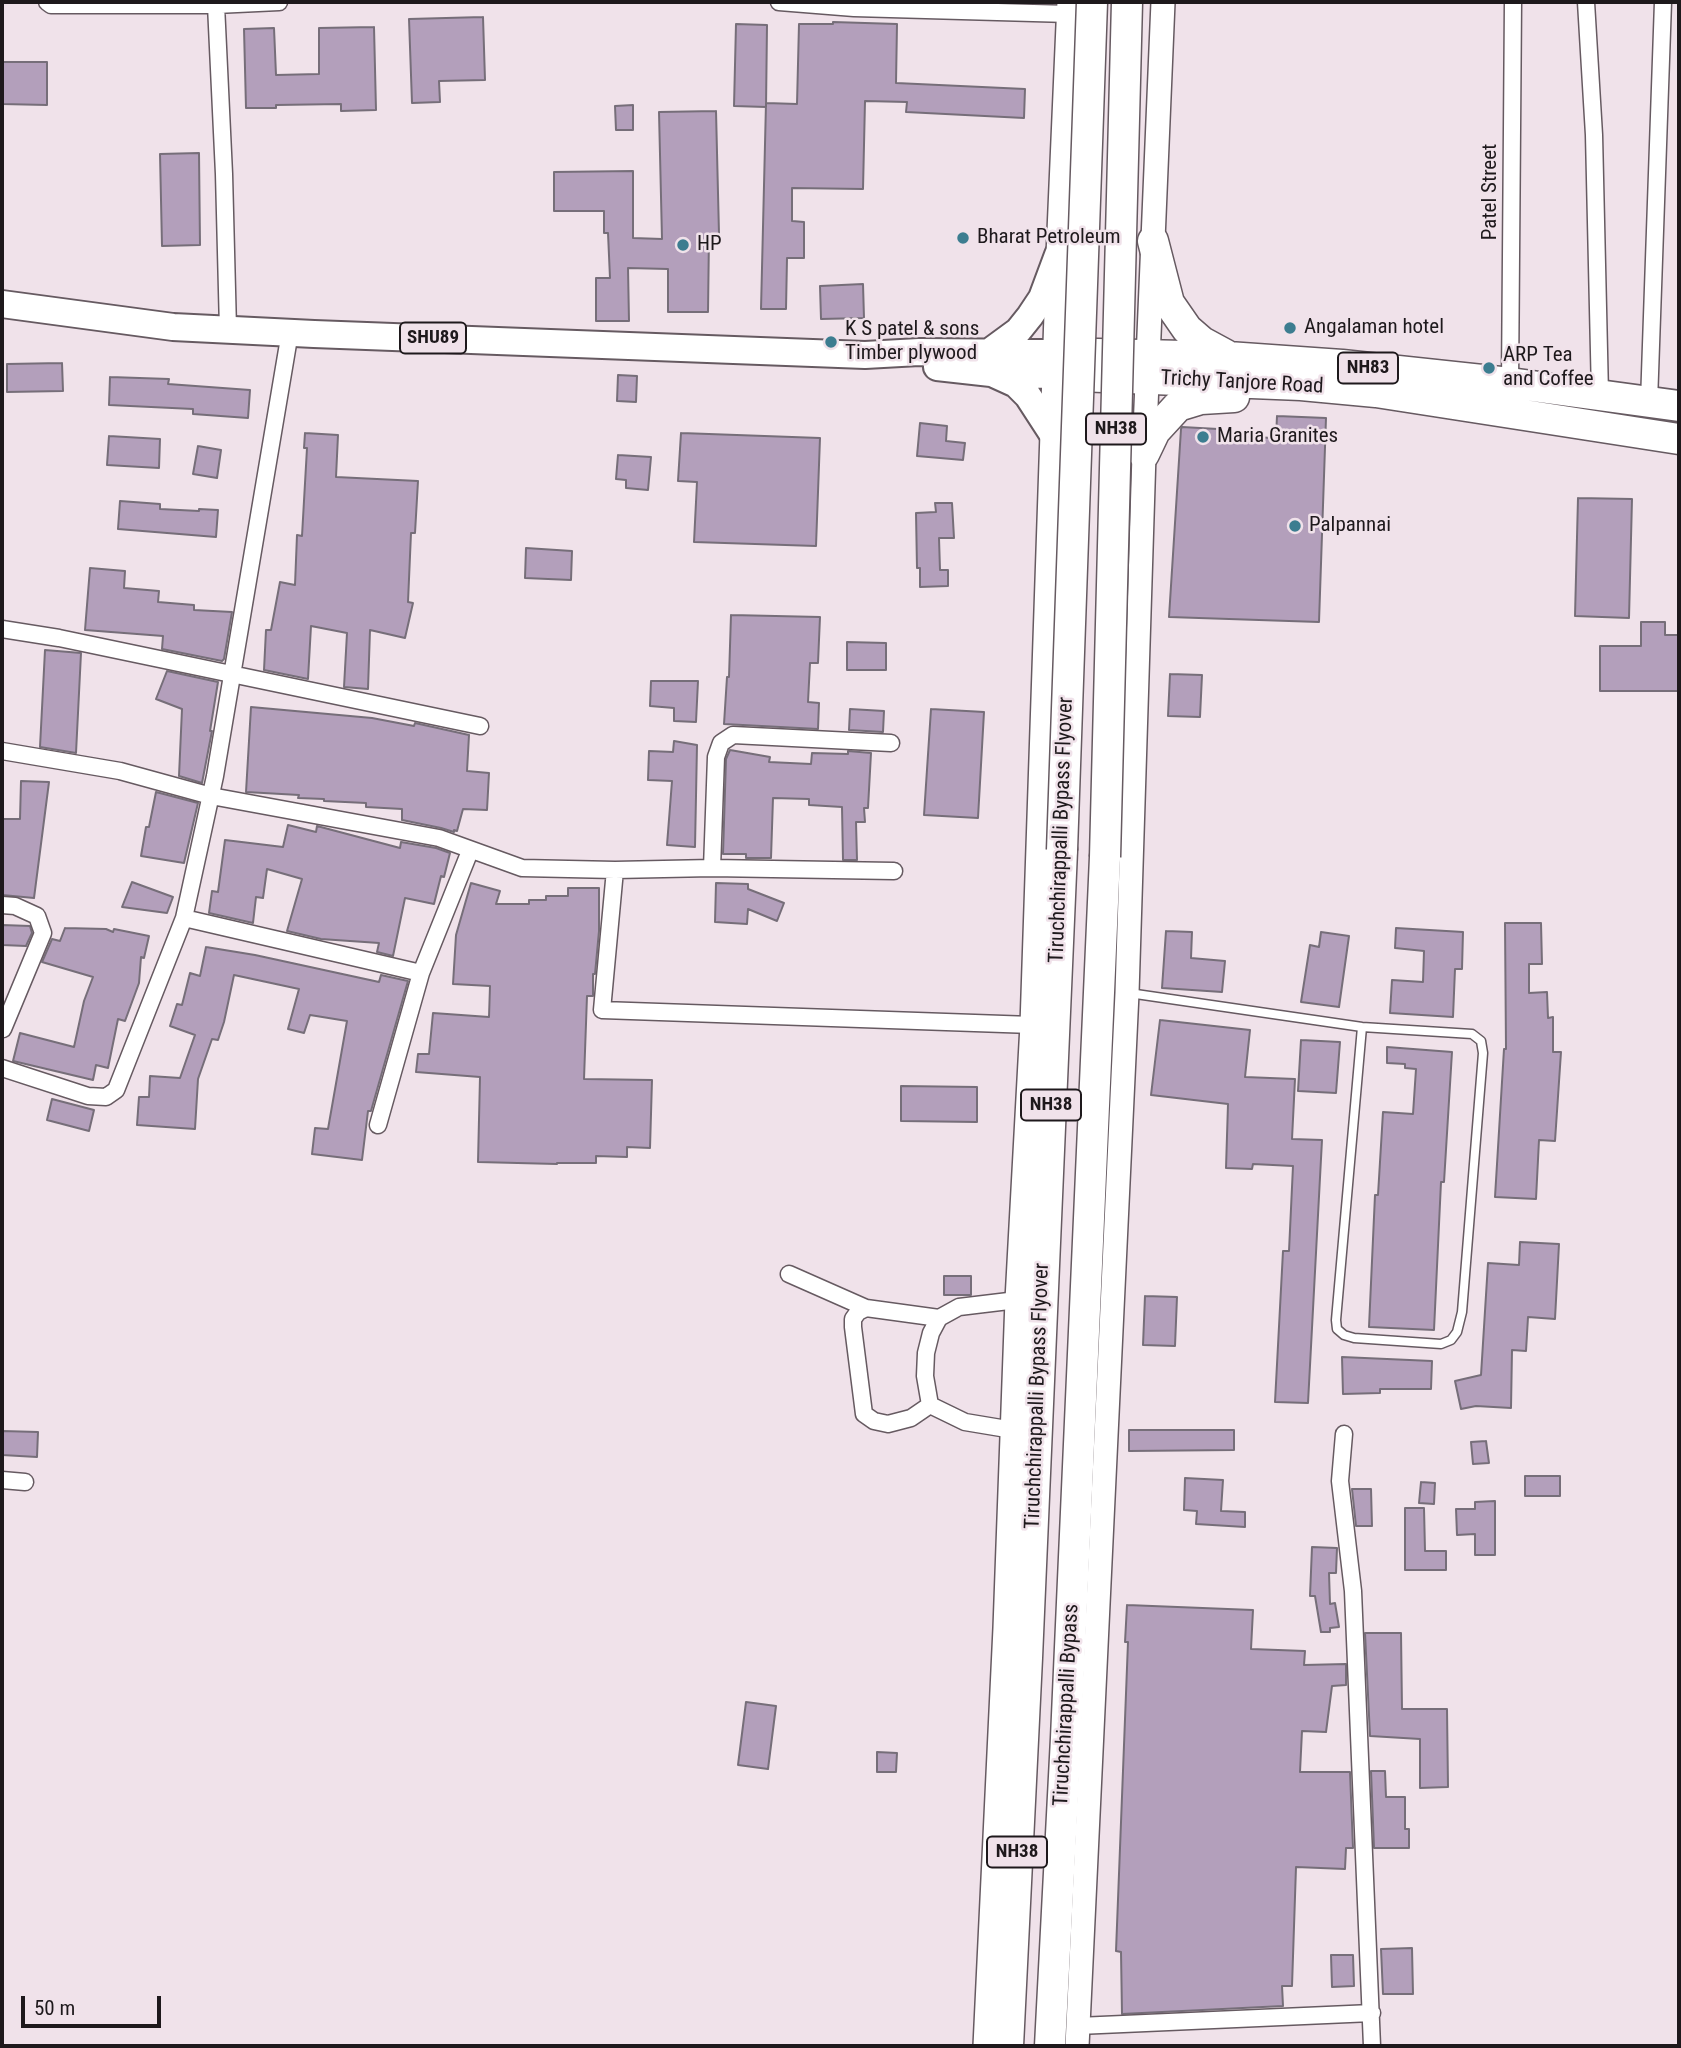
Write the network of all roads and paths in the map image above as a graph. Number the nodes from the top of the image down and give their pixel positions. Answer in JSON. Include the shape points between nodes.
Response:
{"nodes":[{"id":1,"x":47,"y":2,"type":"edge"},
{"id":2,"x":279,"y":2,"type":"edge"},
{"id":3,"x":779,"y":2,"type":"edge"},
{"id":4,"x":1127,"y":2,"type":"edge"},
{"id":5,"x":1163,"y":2,"type":"edge"},
{"id":6,"x":1513,"y":2,"type":"edge"},
{"id":7,"x":1586,"y":2,"type":"edge"},
{"id":8,"x":1663,"y":2,"type":"edge"},
{"id":9,"x":216,"y":5,"type":"junction"},
{"id":10,"x":1077,"y":6,"type":"edge"},
{"id":11,"x":1153,"y":241,"type":"junction"},
{"id":12,"x":1058,"y":255,"type":"junction"},
{"id":13,"x":2,"y":304,"type":"edge"},
{"id":14,"x":228,"y":329,"type":"junction"},
{"id":15,"x":290,"y":332,"type":"junction"},
{"id":16,"x":1228,"y":356,"type":"junction"},
{"id":17,"x":990,"y":363,"type":"junction"},
{"id":18,"x":1054,"y":364,"type":"junction"},
{"id":19,"x":1147,"y":367,"type":"junction"},
{"id":20,"x":1510,"y":383,"type":"junction"},
{"id":21,"x":1301,"y":385,"type":"junction"},
{"id":22,"x":1600,"y":395,"type":"junction"},
{"id":23,"x":1649,"y":402,"type":"junction"},
{"id":24,"x":1679,"y":406,"type":"edge"},
{"id":25,"x":1052,"y":433,"type":"junction"},
{"id":26,"x":1679,"y":439,"type":"edge"},
{"id":27,"x":1144,"y":454,"type":"junction"},
{"id":28,"x":2,"y":629,"type":"edge"},
{"id":29,"x":233,"y":673,"type":"junction"},
{"id":30,"x":480,"y":726,"type":"dead end"},
{"id":31,"x":891,"y":743,"type":"dead end"},
{"id":32,"x":2,"y":751,"type":"edge"},
{"id":33,"x":211,"y":796,"type":"junction"},
{"id":34,"x":470,"y":851,"type":"junction"},
{"id":35,"x":712,"y":868,"type":"junction"},
{"id":36,"x":615,"y":870,"type":"junction"},
{"id":37,"x":894,"y":872,"type":"dead end"},
{"id":38,"x":2,"y":905,"type":"edge"},
{"id":39,"x":184,"y":918,"type":"junction"},
{"id":40,"x":421,"y":973,"type":"junction"},
{"id":41,"x":1126,"y":993,"type":"junction"},
{"id":42,"x":1032,"y":1025,"type":"junction"},
{"id":43,"x":1362,"y":1027,"type":"junction"},
{"id":44,"x":2,"y":1031,"type":"edge"},
{"id":45,"x":2,"y":1068,"type":"edge"},
{"id":46,"x":378,"y":1125,"type":"dead end"},
{"id":47,"x":789,"y":1274,"type":"dead end"},
{"id":48,"x":1017,"y":1300,"type":"junction"},
{"id":49,"x":866,"y":1308,"type":"junction"},
{"id":50,"x":939,"y":1318,"type":"junction"},
{"id":51,"x":1083,"y":1364,"type":"joint"},
{"id":52,"x":930,"y":1405,"type":"junction"},
{"id":53,"x":1013,"y":1430,"type":"junction"},
{"id":54,"x":1344,"y":1434,"type":"dead end"},
{"id":55,"x":2,"y":1480,"type":"edge"},
{"id":56,"x":25,"y":1482,"type":"dead end"},
{"id":57,"x":1005,"y":1628,"type":"junction"},
{"id":58,"x":1027,"y":1658,"type":"junction"},
{"id":59,"x":1372,"y":2013,"type":"junction"},
{"id":60,"x":1078,"y":2036,"type":"edge"},
{"id":61,"x":985,"y":2046,"type":"edge"},
{"id":62,"x":1008,"y":2046,"type":"edge"},
{"id":63,"x":1050,"y":2046,"type":"edge"},
{"id":64,"x":1372,"y":2046,"type":"edge"}],
"edges":[{"from":1,"to":9,"type":"street"},
{"from":2,"to":9,"type":"street"},
{"from":3,"to":10,"type":"street","via":[[854,8]]},
{"from":4,"to":51,"type":"highway","name":"Tiruchchirappalli Bypass Flyover","number":"NH38","bridge":true,"via":[[1105,857]]},
{"from":5,"to":11,"type":"street"},
{"from":6,"to":20,"type":"street","name":"Patel Street"},
{"from":7,"to":22,"type":"street"},
{"from":8,"to":23,"type":"street"},
{"from":9,"to":14,"type":"street"},
{"from":10,"to":12,"type":"street"},
{"from":10,"to":58,"type":"highway","name":"Tiruchchirappalli Bypass Flyover","number":"NH38","bridge":true,"via":[[1062,850]]},
{"from":11,"to":16,"type":"highway","via":[[1169,303],[1187,329]]},
{"from":11,"to":19,"type":"street"},
{"from":12,"to":17,"type":"main road","via":[[1042,298]]},
{"from":12,"to":18,"type":"street"},
{"from":13,"to":14,"type":"main road","number":"SHU89","via":[[173,327]]},
{"from":14,"to":15,"type":"main road","number":"SHU89"},
{"from":15,"to":17,"type":"main road","number":"SHU89","via":[[865,355],[919,352]]},
{"from":15,"to":29,"type":"street"},
{"from":16,"to":19,"type":"highway","name":"Trichy Tanjore Road","number":"NH83"},
{"from":16,"to":20,"type":"highway","name":"Trichy Tanjore Road","number":"NH83"},
{"from":17,"to":18,"type":"main road","number":"SHU89"},
{"from":17,"to":25,"type":"main road","via":[[1028,396]]},
{"from":18,"to":19,"type":"highway","name":"Trichy Tanjore Road"},
{"from":18,"to":25,"type":"street"},
{"from":19,"to":21,"type":"highway","name":"Trichy Tanjore Road"},
{"from":19,"to":27,"type":"street"},
{"from":20,"to":22,"type":"highway","name":"Trichy Tanjore Road","number":"NH83"},
{"from":21,"to":26,"type":"highway","name":"Trichy Tanjore Road","number":"NH83","via":[[1376,392]]},
{"from":21,"to":27,"type":"highway","number":"NH83","via":[[1275,398],[1201,399],[1178,406],[1155,431]]},
{"from":22,"to":23,"type":"highway","name":"Trichy Tanjore Road","number":"NH83"},
{"from":23,"to":24,"type":"highway","name":"Trichy Tanjore Road","number":"NH83"},
{"from":25,"to":42,"type":"street"},
{"from":27,"to":41,"type":"street","number":"NH83"},
{"from":28,"to":29,"type":"street"},
{"from":29,"to":30,"type":"street"},
{"from":29,"to":33,"type":"street"},
{"from":31,"to":35,"type":"street","via":[[733,735],[721,743],[716,757]]},
{"from":32,"to":33,"type":"street","via":[[120,771]]},
{"from":33,"to":34,"type":"street","via":[[439,838]]},
{"from":33,"to":39,"type":"street"},
{"from":34,"to":36,"type":"street","via":[[522,868]]},
{"from":34,"to":40,"type":"street"},
{"from":35,"to":36,"type":"street"},
{"from":35,"to":37,"type":"street"},
{"from":36,"to":42,"type":"street","via":[[603,1010]]},
{"from":38,"to":44,"type":"street","via":[[37,916],[43,933]]},
{"from":39,"to":40,"type":"street"},
{"from":39,"to":45,"type":"street","via":[[116,1090],[106,1097],[88,1096]]},
{"from":40,"to":46,"type":"street"},
{"from":41,"to":43,"type":"lane"},
{"from":41,"to":60,"type":"street","number":"NH83"},
{"from":42,"to":48,"type":"street"},
{"from":43,"to":43,"type":"lane","via":[[1472,1034],[1481,1041],[1462,1312],[1457,1332],[1441,1345],[1354,1338],[1337,1329]]},
{"from":47,"to":49,"type":"street"},
{"from":48,"to":50,"type":"street","via":[[960,1307]]},
{"from":48,"to":53,"type":"street"},
{"from":49,"to":50,"type":"street"},
{"from":49,"to":52,"type":"street","via":[[853,1319],[864,1414],[888,1424],[911,1418]]},
{"from":50,"to":52,"type":"street","via":[[926,1353]]},
{"from":51,"to":63,"type":"highway","name":"Tiruchchirappalli Bypass","number":"NH38"},
{"from":52,"to":53,"type":"street","via":[[965,1422]]},
{"from":53,"to":57,"type":"street"},
{"from":54,"to":59,"type":"street","via":[[1340,1481],[1353,1591]]},
{"from":55,"to":56,"type":"street"},
{"from":57,"to":58,"type":"highway"},
{"from":57,"to":61,"type":"street"},
{"from":58,"to":62,"type":"highway","name":"Tiruchchirappalli Bypass","number":"NH38"},
{"from":59,"to":60,"type":"street"},
{"from":59,"to":64,"type":"street"}]}
